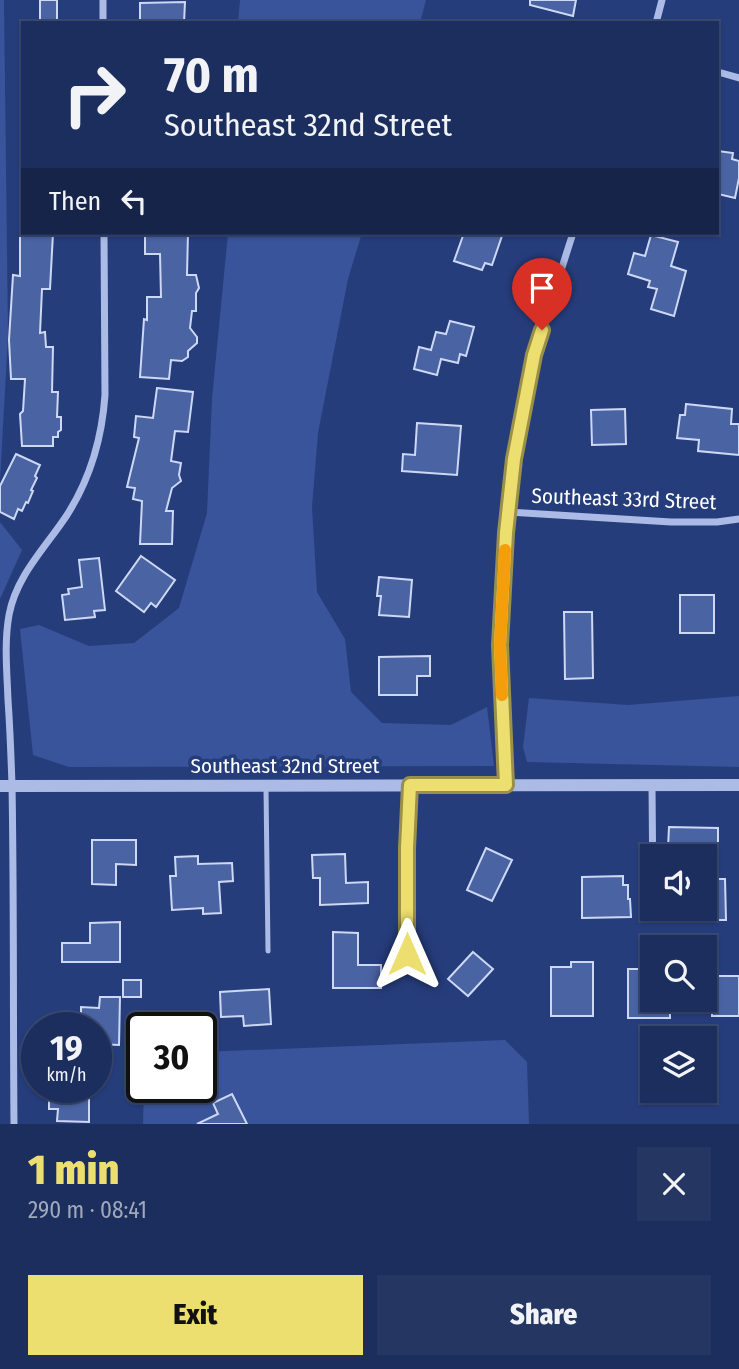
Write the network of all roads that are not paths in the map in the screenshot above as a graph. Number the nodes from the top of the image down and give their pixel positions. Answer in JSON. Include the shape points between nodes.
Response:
{"nodes":[{"id":1,"x":103,"y":0,"type":"edge"},
{"id":2,"x":662,"y":0,"type":"edge"},
{"id":3,"x":103,"y":21,"type":"edge"},
{"id":4,"x":657,"y":21,"type":"edge"},
{"id":5,"x":719,"y":72,"type":"edge"},
{"id":6,"x":739,"y":78,"type":"edge"},
{"id":7,"x":104,"y":235,"type":"edge"},
{"id":8,"x":572,"y":235,"type":"edge"},
{"id":9,"x":508,"y":512,"type":"junction"},
{"id":10,"x":739,"y":519,"type":"edge"},
{"id":11,"x":266,"y":785,"type":"junction"},
{"id":12,"x":410,"y":785,"type":"junction"},
{"id":13,"x":506,"y":785,"type":"junction"},
{"id":14,"x":652,"y":785,"type":"junction"},
{"id":15,"x":739,"y":785,"type":"edge"},
{"id":16,"x":6,"y":786,"type":"edge"},
{"id":17,"x":653,"y":844,"type":"edge"},
{"id":18,"x":268,"y":951,"type":"dead end"},
{"id":19,"x":407,"y":954,"type":"dead end"},
{"id":20,"x":14,"y":1124,"type":"edge"}],
"edges":[{"from":1,"to":3,"type":"street"},
{"from":2,"to":4,"type":"street"},
{"from":5,"to":6,"type":"street"},
{"from":7,"to":16,"type":"street","via":[[104,395],[99,440],[81,491],[14,594],[6,660]]},
{"from":8,"to":9,"type":"street","via":[[534,355]]},
{"from":9,"to":10,"type":"street","name":"Southeast 33rd Street","via":[[671,522]]},
{"from":9,"to":13,"type":"street","via":[[500,645]]},
{"from":11,"to":12,"type":"street","name":"Southeast 32nd Street"},
{"from":11,"to":16,"type":"street","name":"Southeast 32nd Street"},
{"from":11,"to":18,"type":"lane"},
{"from":12,"to":13,"type":"street","name":"Southeast 32nd Street"},
{"from":12,"to":19,"type":"street"},
{"from":13,"to":14,"type":"street","name":"Southeast 32nd Street"},
{"from":14,"to":15,"type":"street","name":"Southeast 32nd Street"},
{"from":14,"to":17,"type":"street"},
{"from":16,"to":20,"type":"street"}]}
